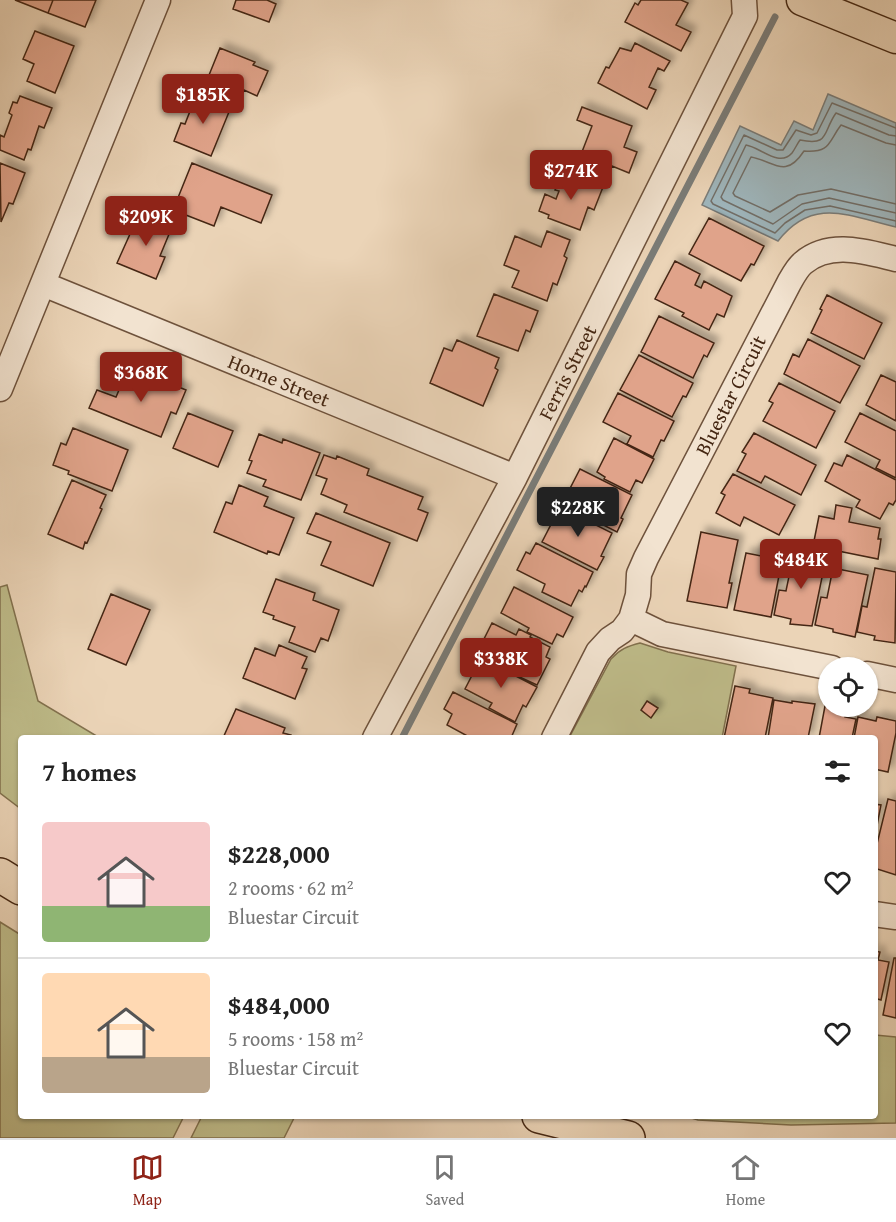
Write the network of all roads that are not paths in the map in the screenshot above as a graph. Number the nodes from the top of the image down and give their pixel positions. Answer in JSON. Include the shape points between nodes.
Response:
{"nodes":[{"id":1,"x":158,"y":0,"type":"edge"},
{"id":2,"x":802,"y":0,"type":"edge"},
{"id":3,"x":744,"y":8,"type":"edge"},
{"id":4,"x":896,"y":38,"type":"edge"},
{"id":5,"x":896,"y":259,"type":"edge"},
{"id":6,"x":43,"y":284,"type":"junction"},
{"id":7,"x":0,"y":388,"type":"edge"},
{"id":8,"x":515,"y":477,"type":"junction"},
{"id":9,"x":631,"y":619,"type":"junction"},
{"id":10,"x":818,"y":665,"type":"edge"},
{"id":11,"x":878,"y":677,"type":"edge"},
{"id":12,"x":896,"y":680,"type":"edge"},
{"id":13,"x":377,"y":735,"type":"edge"},
{"id":14,"x":556,"y":735,"type":"edge"},
{"id":15,"x":0,"y":875,"type":"edge"},
{"id":16,"x":18,"y":886,"type":"edge"},
{"id":17,"x":878,"y":915,"type":"edge"},
{"id":18,"x":896,"y":917,"type":"edge"},
{"id":19,"x":551,"y":1119,"type":"edge"},
{"id":20,"x":628,"y":1138,"type":"edge"}],
"edges":[{"from":1,"to":6,"type":"street"},
{"from":2,"to":4,"type":"main road"},
{"from":3,"to":8,"type":"street","name":"Ferris Street"},
{"from":5,"to":9,"type":"street","name":"Bluestar Circuit","via":[[855,249],[835,250],[817,255],[795,273],[646,558]]},
{"from":6,"to":7,"type":"street"},
{"from":6,"to":8,"type":"street","name":"Horne Street"},
{"from":8,"to":13,"type":"street","name":"Ferris Street"},
{"from":9,"to":10,"type":"street","via":[[662,634]]},
{"from":9,"to":14,"type":"street","via":[[598,652]]},
{"from":11,"to":12,"type":"street"},
{"from":15,"to":16,"type":"highway"},
{"from":17,"to":18,"type":"street"},
{"from":19,"to":20,"type":"highway"}]}
